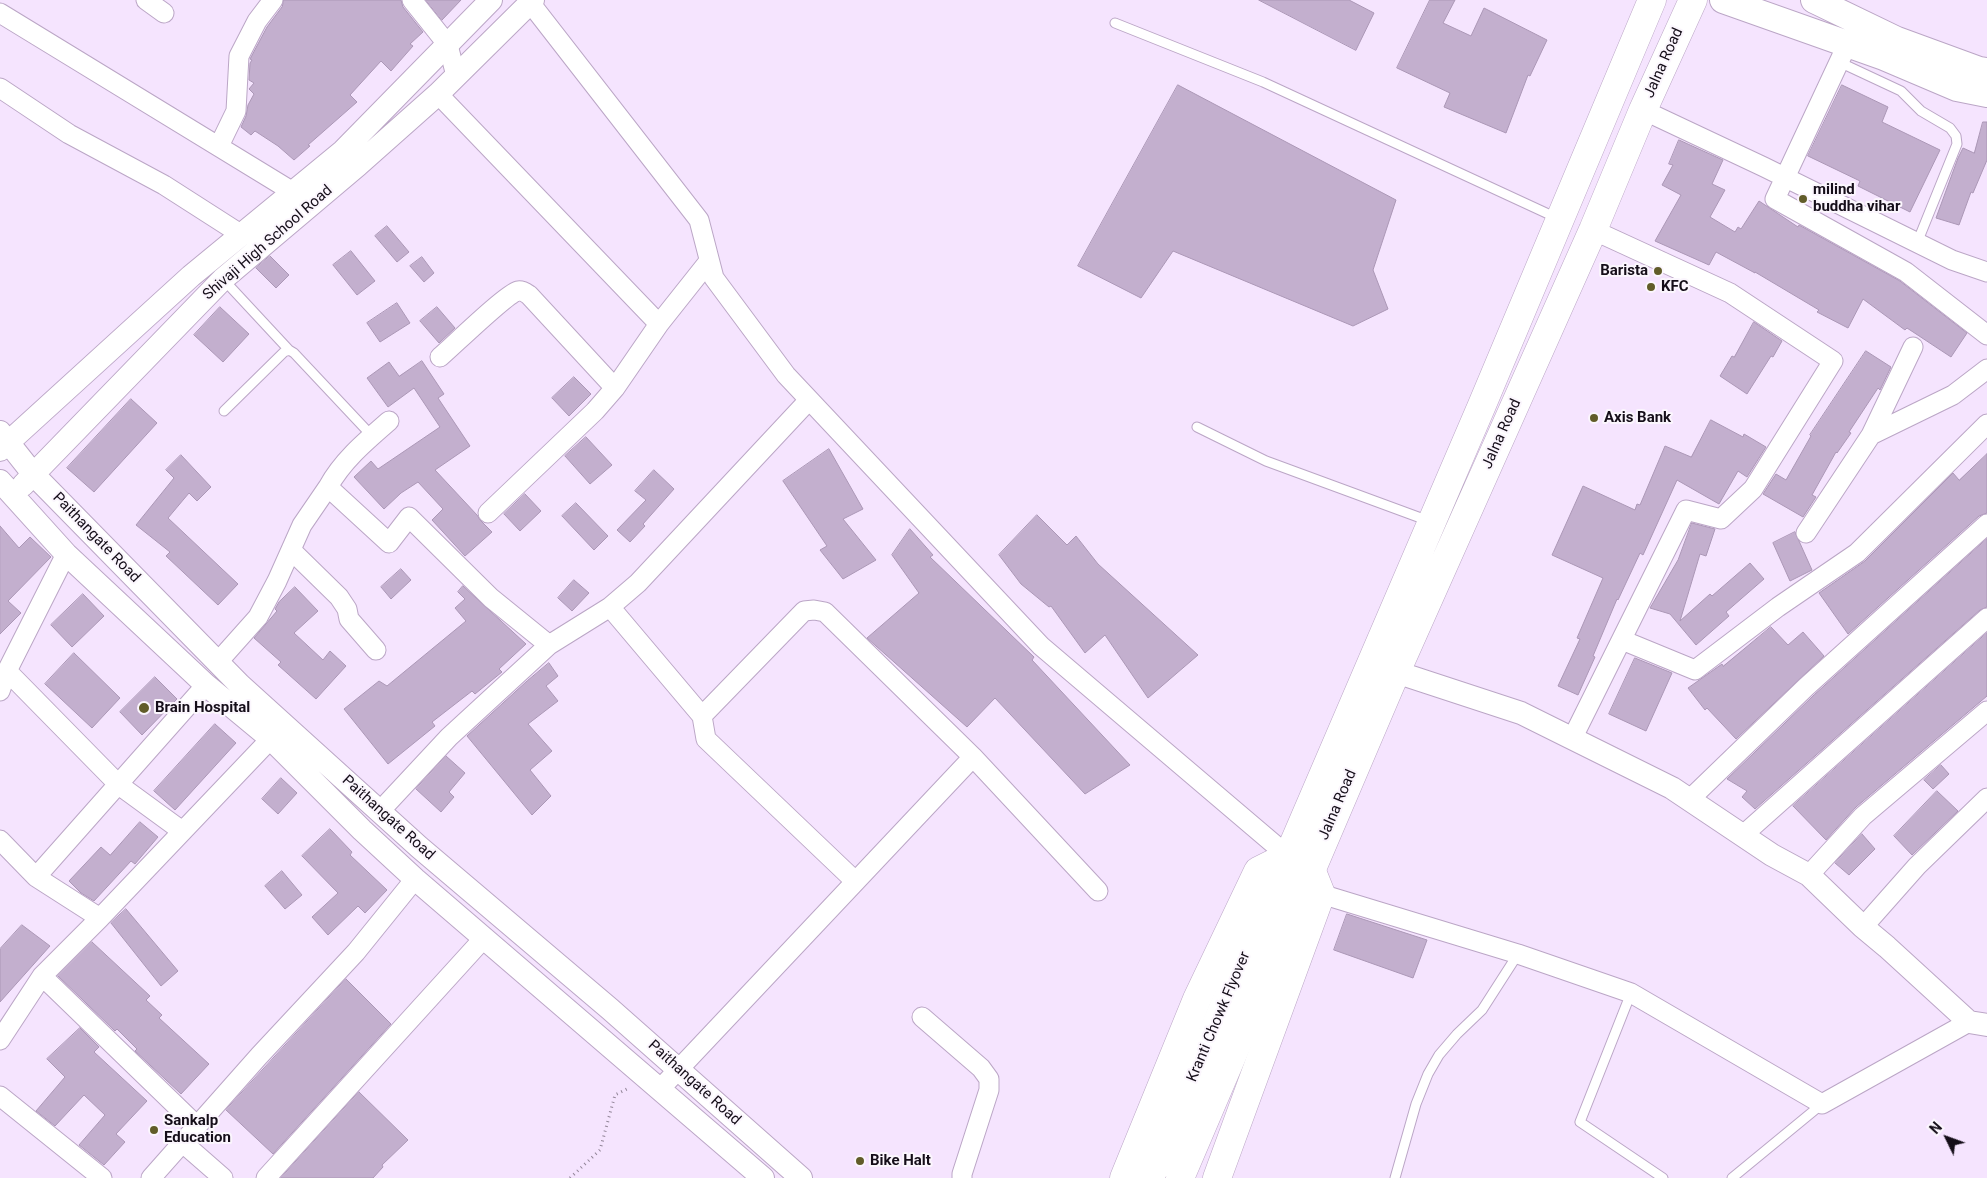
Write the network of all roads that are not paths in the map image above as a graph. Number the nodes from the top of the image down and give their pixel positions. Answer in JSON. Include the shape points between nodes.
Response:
{"nodes":[{"id":1,"x":146,"y":0,"type":"edge"},
{"id":2,"x":273,"y":0,"type":"edge"},
{"id":3,"x":412,"y":0,"type":"edge"},
{"id":4,"x":491,"y":0,"type":"edge"},
{"id":5,"x":1652,"y":0,"type":"edge"},
{"id":6,"x":1692,"y":0,"type":"edge"},
{"id":7,"x":1723,"y":0,"type":"edge"},
{"id":8,"x":1814,"y":0,"type":"edge"},
{"id":9,"x":530,"y":1,"type":"edge"},
{"id":10,"x":0,"y":13,"type":"edge"},
{"id":11,"x":164,"y":13,"type":"dead end"},
{"id":12,"x":1116,"y":24,"type":"dead end"},
{"id":13,"x":448,"y":45,"type":"junction"},
{"id":14,"x":1843,"y":53,"type":"junction"},
{"id":15,"x":1987,"y":71,"type":"edge"},
{"id":16,"x":456,"y":76,"type":"junction"},
{"id":17,"x":0,"y":88,"type":"edge"},
{"id":18,"x":438,"y":94,"type":"junction"},
{"id":19,"x":1987,"y":94,"type":"edge"},
{"id":20,"x":1643,"y":110,"type":"junction"},
{"id":21,"x":219,"y":146,"type":"junction"},
{"id":22,"x":1784,"y":177,"type":"junction"},
{"id":23,"x":293,"y":192,"type":"junction"},
{"id":24,"x":1560,"y":220,"type":"junction"},
{"id":25,"x":1593,"y":230,"type":"junction"},
{"id":26,"x":242,"y":235,"type":"junction"},
{"id":27,"x":1917,"y":243,"type":"junction"},
{"id":28,"x":710,"y":261,"type":"junction"},
{"id":29,"x":1987,"y":272,"type":"edge"},
{"id":30,"x":223,"y":279,"type":"junction"},
{"id":31,"x":659,"y":324,"type":"junction"},
{"id":32,"x":1987,"y":335,"type":"edge"},
{"id":33,"x":1913,"y":347,"type":"dead end"},
{"id":34,"x":289,"y":350,"type":"junction"},
{"id":35,"x":440,"y":357,"type":"dead end"},
{"id":36,"x":1987,"y":369,"type":"edge"},
{"id":37,"x":615,"y":388,"type":"junction"},
{"id":38,"x":809,"y":400,"type":"junction"},
{"id":39,"x":224,"y":411,"type":"dead end"},
{"id":40,"x":388,"y":421,"type":"dead end"},
{"id":41,"x":1987,"y":424,"type":"edge"},
{"id":42,"x":1197,"y":427,"type":"dead end"},
{"id":43,"x":1871,"y":435,"type":"junction"},
{"id":44,"x":372,"y":436,"type":"junction"},
{"id":45,"x":3,"y":441,"type":"edge"},
{"id":46,"x":34,"y":475,"type":"junction"},
{"id":47,"x":328,"y":487,"type":"junction"},
{"id":48,"x":6,"y":488,"type":"edge"},
{"id":49,"x":488,"y":513,"type":"dead end"},
{"id":50,"x":1432,"y":522,"type":"junction"},
{"id":51,"x":1987,"y":524,"type":"edge"},
{"id":52,"x":1806,"y":533,"type":"dead end"},
{"id":53,"x":291,"y":550,"type":"junction"},
{"id":54,"x":66,"y":554,"type":"junction"},
{"id":55,"x":610,"y":607,"type":"junction"},
{"id":56,"x":1987,"y":618,"type":"edge"},
{"id":57,"x":1622,"y":640,"type":"junction"},
{"id":58,"x":549,"y":645,"type":"junction"},
{"id":59,"x":376,"y":650,"type":"dead end"},
{"id":60,"x":217,"y":663,"type":"junction"},
{"id":61,"x":6,"y":670,"type":"junction"},
{"id":62,"x":1396,"y":672,"type":"junction"},
{"id":63,"x":206,"y":685,"type":"junction"},
{"id":64,"x":0,"y":690,"type":"edge"},
{"id":65,"x":1987,"y":710,"type":"edge"},
{"id":66,"x":702,"y":716,"type":"junction"},
{"id":67,"x":278,"y":732,"type":"junction"},
{"id":68,"x":1572,"y":739,"type":"junction"},
{"id":69,"x":973,"y":757,"type":"junction"},
{"id":70,"x":119,"y":785,"type":"junction"},
{"id":71,"x":1987,"y":798,"type":"edge"},
{"id":72,"x":1689,"y":800,"type":"junction"},
{"id":73,"x":380,"y":811,"type":"junction"},
{"id":74,"x":182,"y":831,"type":"junction"},
{"id":75,"x":1743,"y":835,"type":"junction"},
{"id":76,"x":0,"y":840,"type":"edge"},
{"id":77,"x":1299,"y":863,"type":"junction"},
{"id":78,"x":1809,"y":875,"type":"junction"},
{"id":79,"x":36,"y":877,"type":"junction"},
{"id":80,"x":415,"y":879,"type":"junction"},
{"id":81,"x":855,"y":881,"type":"junction"},
{"id":82,"x":1098,"y":891,"type":"dead end"},
{"id":83,"x":1321,"y":894,"type":"junction"},
{"id":84,"x":100,"y":918,"type":"junction"},
{"id":85,"x":1862,"y":927,"type":"junction"},
{"id":86,"x":484,"y":938,"type":"junction"},
{"id":87,"x":1518,"y":954,"type":"junction"},
{"id":88,"x":42,"y":976,"type":"junction"},
{"id":89,"x":1630,"y":993,"type":"junction"},
{"id":90,"x":922,"y":1017,"type":"dead end"},
{"id":91,"x":1978,"y":1024,"type":"edge"},
{"id":92,"x":0,"y":1040,"type":"edge"},
{"id":93,"x":678,"y":1069,"type":"junction"},
{"id":94,"x":655,"y":1085,"type":"junction"},
{"id":95,"x":0,"y":1096,"type":"edge"},
{"id":96,"x":1822,"y":1104,"type":"junction"},
{"id":97,"x":197,"y":1126,"type":"junction"},
{"id":98,"x":183,"y":1143,"type":"junction"},
{"id":99,"x":1153,"y":1171,"type":"edge"},
{"id":100,"x":1181,"y":1175,"type":"edge"},
{"id":101,"x":102,"y":1178,"type":"edge"},
{"id":102,"x":151,"y":1178,"type":"edge"},
{"id":103,"x":223,"y":1178,"type":"edge"},
{"id":104,"x":266,"y":1178,"type":"edge"},
{"id":105,"x":763,"y":1178,"type":"edge"},
{"id":106,"x":801,"y":1178,"type":"edge"},
{"id":107,"x":962,"y":1178,"type":"edge"},
{"id":108,"x":1124,"y":1178,"type":"edge"},
{"id":109,"x":1217,"y":1178,"type":"edge"},
{"id":110,"x":1395,"y":1178,"type":"edge"},
{"id":111,"x":1663,"y":1178,"type":"edge"},
{"id":112,"x":1732,"y":1178,"type":"edge"}],
"edges":[{"from":1,"to":11,"type":"street"},
{"from":2,"to":21,"type":"street","via":[[257,21],[239,56],[236,111]]},
{"from":3,"to":13,"type":"street"},
{"from":4,"to":13,"type":"street","name":"Shivaji High School Road"},
{"from":5,"to":24,"type":"main road","name":"Jalna Road"},
{"from":6,"to":20,"type":"main road","name":"Jalna Road"},
{"from":7,"to":14,"type":"main road"},
{"from":8,"to":15,"type":"main road","via":[[1897,40]]},
{"from":9,"to":16,"type":"street","name":"Shivaji High School Road"},
{"from":9,"to":28,"type":"street","via":[[699,220]]},
{"from":10,"to":21,"type":"street"},
{"from":12,"to":24,"type":"lane","via":[[1263,82]]},
{"from":13,"to":16,"type":"street"},
{"from":13,"to":23,"type":"street","name":"Shivaji High School Road","via":[[343,151]]},
{"from":14,"to":19,"type":"main road","via":[[1884,57],[1957,88]]},
{"from":14,"to":22,"type":"street"},
{"from":14,"to":27,"type":"lane","via":[[1901,91],[1921,111],[1950,128],[1956,136],[1957,144]]},
{"from":16,"to":18,"type":"street","name":"Shivaji High School Road"},
{"from":17,"to":26,"type":"street","via":[[69,134],[164,185]]},
{"from":18,"to":30,"type":"street","name":"Shivaji High School Road"},
{"from":18,"to":31,"type":"street"},
{"from":20,"to":22,"type":"street"},
{"from":20,"to":25,"type":"main road","name":"Jalna Road"},
{"from":21,"to":23,"type":"street"},
{"from":22,"to":27,"type":"street"},
{"from":22,"to":32,"type":"street","via":[[1775,198],[1906,272]]},
{"from":23,"to":26,"type":"street","name":"Shivaji High School Road"},
{"from":24,"to":50,"type":"main road","name":"Jalna Road"},
{"from":25,"to":57,"type":"street","via":[[1730,293],[1833,361],[1753,489],[1720,519],[1686,510]]},
{"from":25,"to":62,"type":"main road","name":"Jalna Road"},
{"from":26,"to":45,"type":"street","name":"Shivaji High School Road"},
{"from":27,"to":29,"type":"street"},
{"from":28,"to":31,"type":"street"},
{"from":28,"to":38,"type":"street","via":[[714,278],[786,375]]},
{"from":30,"to":34,"type":"lane"},
{"from":30,"to":46,"type":"street","name":"Shivaji High School Road"},
{"from":31,"to":37,"type":"street"},
{"from":33,"to":43,"type":"street"},
{"from":34,"to":39,"type":"lane"},
{"from":34,"to":44,"type":"lane"},
{"from":35,"to":37,"type":"street","via":[[499,305],[517,291],[523,291]]},
{"from":36,"to":43,"type":"street","via":[[1953,395]]},
{"from":37,"to":49,"type":"street"},
{"from":38,"to":55,"type":"street","via":[[638,583]]},
{"from":38,"to":77,"type":"street","via":[[1041,646]]},
{"from":40,"to":44,"type":"street"},
{"from":41,"to":57,"type":"street","via":[[1857,553],[1778,606],[1695,670]]},
{"from":42,"to":50,"type":"lane","via":[[1266,461]]},
{"from":43,"to":52,"type":"street"},
{"from":44,"to":47,"type":"street","via":[[337,471]]},
{"from":45,"to":46,"type":"street","name":"Paithangate Road"},
{"from":46,"to":48,"type":"street","name":"Shivaji High School Road"},
{"from":46,"to":60,"type":"street","name":"Paithangate Road"},
{"from":47,"to":53,"type":"street","via":[[302,525]]},
{"from":47,"to":58,"type":"street","via":[[389,543],[409,517],[491,598]]},
{"from":48,"to":54,"type":"street","name":"Paithangate Road"},
{"from":50,"to":77,"type":"main road","name":"Jalna Road"},
{"from":51,"to":72,"type":"street","via":[[1806,687]]},
{"from":53,"to":59,"type":"street","via":[[339,597],[346,606],[348,619]]},
{"from":53,"to":60,"type":"street","via":[[258,617]]},
{"from":54,"to":61,"type":"street"},
{"from":54,"to":63,"type":"street","name":"Paithangate Road"},
{"from":55,"to":58,"type":"street"},
{"from":55,"to":66,"type":"street"},
{"from":56,"to":75,"type":"street"},
{"from":57,"to":68,"type":"street"},
{"from":58,"to":73,"type":"street","via":[[449,737]]},
{"from":60,"to":67,"type":"street","name":"Paithangate Road"},
{"from":61,"to":64,"type":"street"},
{"from":61,"to":70,"type":"street"},
{"from":62,"to":68,"type":"street","via":[[1521,713]]},
{"from":62,"to":77,"type":"main road","name":"Jalna Road"},
{"from":63,"to":67,"type":"street","name":"Paithangate Road"},
{"from":63,"to":70,"type":"street"},
{"from":65,"to":78,"type":"street","via":[[1863,816]]},
{"from":66,"to":69,"type":"street","via":[[804,611],[814,610],[825,612]]},
{"from":66,"to":81,"type":"street","via":[[706,739]]},
{"from":67,"to":73,"type":"street","name":"Paithangate Road"},
{"from":67,"to":74,"type":"street"},
{"from":67,"to":80,"type":"street","name":"Paithangate Road","via":[[362,830]]},
{"from":68,"to":72,"type":"street","via":[[1672,788]]},
{"from":69,"to":81,"type":"street"},
{"from":69,"to":82,"type":"street"},
{"from":70,"to":74,"type":"street"},
{"from":70,"to":79,"type":"street"},
{"from":71,"to":85,"type":"street","via":[[1917,866]]},
{"from":72,"to":75,"type":"street"},
{"from":73,"to":93,"type":"street","name":"Paithangate Road"},
{"from":74,"to":84,"type":"street"},
{"from":75,"to":78,"type":"street"},
{"from":76,"to":79,"type":"street"},
{"from":77,"to":83,"type":"main road"},
{"from":77,"to":99,"type":"main road","name":"Kranti Chowk Flyover"},
{"from":77,"to":100,"type":"main road","name":"Kranti Chowk Flyover"},
{"from":77,"to":108,"type":"main road","via":[[1258,871],[1197,999]]},
{"from":78,"to":85,"type":"street"},
{"from":79,"to":84,"type":"street"},
{"from":80,"to":86,"type":"street","name":"Paithangate Road"},
{"from":80,"to":97,"type":"street","via":[[356,952]]},
{"from":81,"to":93,"type":"street"},
{"from":83,"to":87,"type":"street"},
{"from":83,"to":109,"type":"main road"},
{"from":84,"to":88,"type":"street"},
{"from":85,"to":91,"type":"street"},
{"from":86,"to":94,"type":"street","name":"Paithangate Road"},
{"from":86,"to":104,"type":"street"},
{"from":87,"to":89,"type":"street"},
{"from":87,"to":110,"type":"lane","via":[[1482,1010],[1457,1034],[1428,1074]]},
{"from":88,"to":92,"type":"street"},
{"from":88,"to":97,"type":"street"},
{"from":89,"to":96,"type":"street"},
{"from":89,"to":111,"type":"lane","via":[[1580,1122]]},
{"from":90,"to":107,"type":"street","via":[[981,1068],[989,1079]]},
{"from":91,"to":96,"type":"street"},
{"from":93,"to":94,"type":"street"},
{"from":93,"to":106,"type":"street","name":"Paithangate Road"},
{"from":94,"to":105,"type":"street","name":"Paithangate Road"},
{"from":95,"to":101,"type":"street"},
{"from":96,"to":112,"type":"lane"},
{"from":97,"to":98,"type":"street"},
{"from":98,"to":102,"type":"street"},
{"from":98,"to":103,"type":"street"}]}
